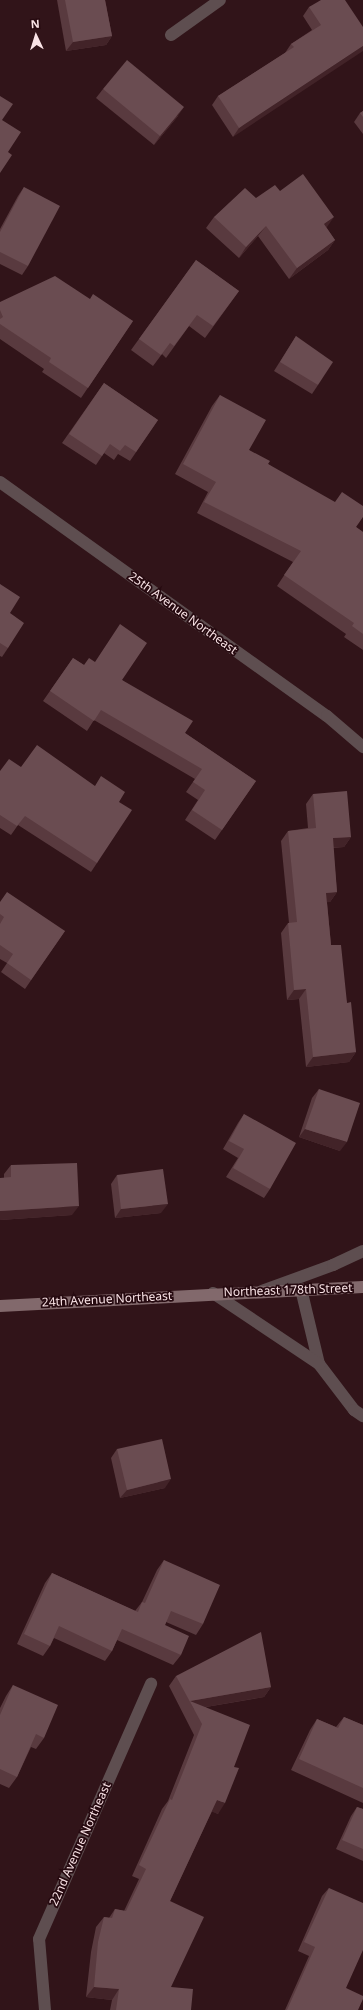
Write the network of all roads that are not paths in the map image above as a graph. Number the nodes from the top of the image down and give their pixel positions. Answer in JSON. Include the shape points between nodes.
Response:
{"nodes":[{"id":1,"x":220,"y":0,"type":"edge"},
{"id":2,"x":170,"y":35,"type":"dead end"},
{"id":3,"x":0,"y":482,"type":"edge"},
{"id":4,"x":363,"y":747,"type":"edge"},
{"id":5,"x":363,"y":1251,"type":"edge"},
{"id":6,"x":363,"y":1286,"type":"edge"},
{"id":7,"x":301,"y":1289,"type":"junction"},
{"id":8,"x":261,"y":1291,"type":"junction"},
{"id":9,"x":213,"y":1293,"type":"junction"},
{"id":10,"x":0,"y":1306,"type":"edge"},
{"id":11,"x":319,"y":1364,"type":"junction"},
{"id":12,"x":363,"y":1416,"type":"edge"},
{"id":13,"x":151,"y":1684,"type":"dead end"},
{"id":14,"x":45,"y":2010,"type":"edge"}],
"edges":[{"from":1,"to":2,"type":"street"},
{"from":3,"to":4,"type":"street","name":"25th Avenue Northeast","via":[[327,716]]},
{"from":5,"to":8,"type":"street","via":[[333,1265]]},
{"from":6,"to":7,"type":"main road","name":"Northeast 178th Street"},
{"from":7,"to":8,"type":"main road","name":"Northeast 178th Street"},
{"from":7,"to":11,"type":"street"},
{"from":8,"to":9,"type":"main road","name":"Northeast 178th Street"},
{"from":9,"to":10,"type":"main road","name":"24th Avenue Northeast"},
{"from":9,"to":11,"type":"street"},
{"from":11,"to":12,"type":"street","via":[[354,1410]]},
{"from":13,"to":14,"type":"street","name":"22nd Avenue Northeast","via":[[39,1939]]}]}
